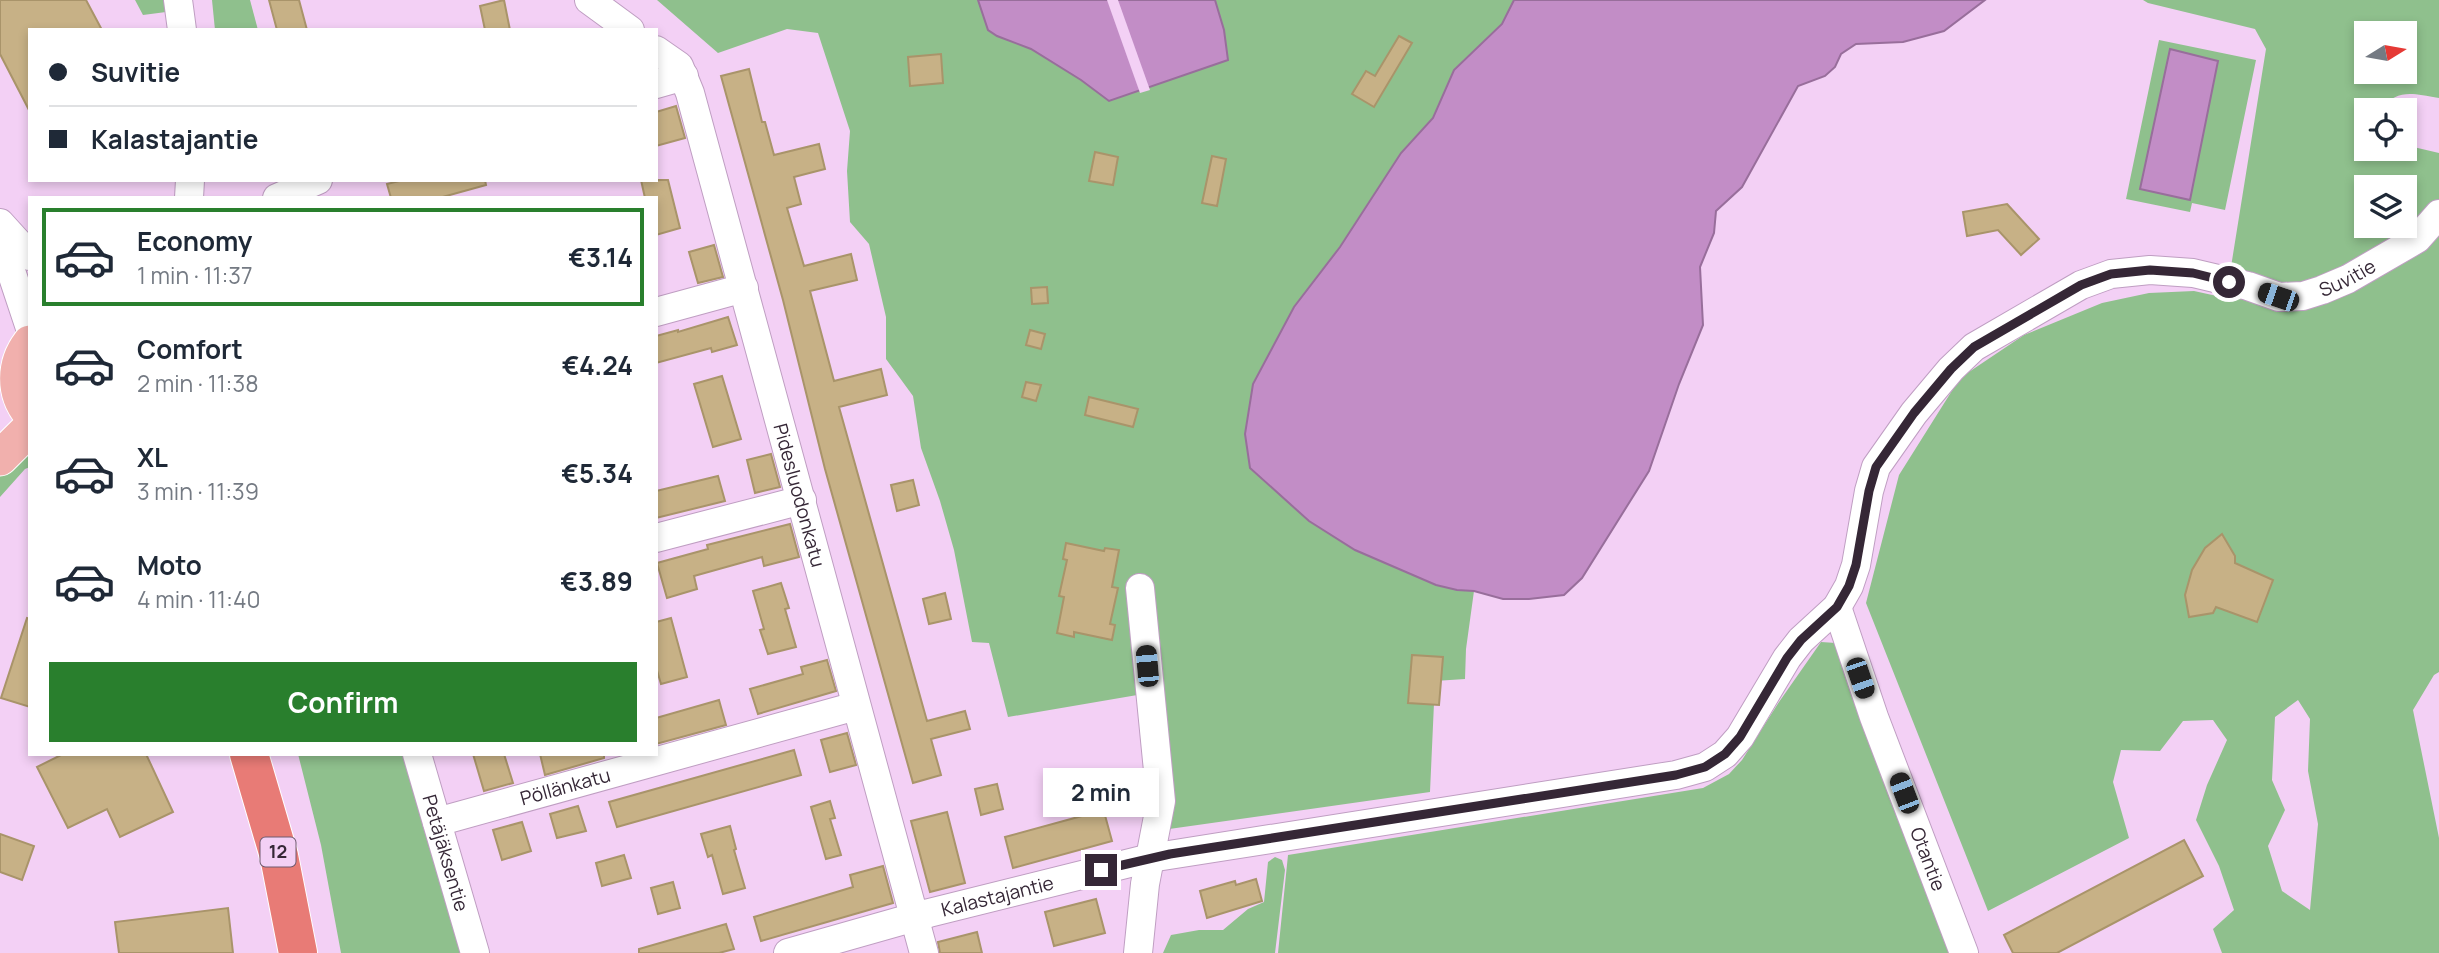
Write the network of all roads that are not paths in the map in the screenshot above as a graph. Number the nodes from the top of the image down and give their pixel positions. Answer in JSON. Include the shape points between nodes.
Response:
{"nodes":[{"id":1,"x":178,"y":0,"type":"edge"},
{"id":2,"x":589,"y":0,"type":"edge"},
{"id":3,"x":182,"y":28,"type":"edge"},
{"id":4,"x":627,"y":28,"type":"edge"},
{"id":5,"x":658,"y":51,"type":"edge"},
{"id":6,"x":684,"y":76,"type":"junction"},
{"id":7,"x":658,"y":83,"type":"edge"},
{"id":8,"x":313,"y":182,"type":"edge"},
{"id":9,"x":282,"y":196,"type":"edge"},
{"id":10,"x":2439,"y":214,"type":"edge"},
{"id":11,"x":0,"y":223,"type":"edge"},
{"id":12,"x":0,"y":238,"type":"edge"},
{"id":13,"x":28,"y":254,"type":"edge"},
{"id":14,"x":744,"y":288,"type":"junction"},
{"id":15,"x":658,"y":311,"type":"edge"},
{"id":16,"x":28,"y":322,"type":"edge"},
{"id":17,"x":28,"y":347,"type":"edge"},
{"id":18,"x":17,"y":378,"type":"junction"},
{"id":19,"x":0,"y":408,"type":"edge"},
{"id":20,"x":28,"y":409,"type":"edge"},
{"id":21,"x":28,"y":430,"type":"edge"},
{"id":22,"x":0,"y":458,"type":"edge"},
{"id":23,"x":802,"y":500,"type":"junction"},
{"id":24,"x":658,"y":537,"type":"edge"},
{"id":25,"x":1140,"y":589,"type":"dead end"},
{"id":26,"x":1837,"y":607,"type":"junction"},
{"id":27,"x":856,"y":706,"type":"junction"},
{"id":28,"x":250,"y":756,"type":"edge"},
{"id":29,"x":418,"y":756,"type":"edge"},
{"id":30,"x":437,"y":822,"type":"junction"},
{"id":31,"x":1150,"y":858,"type":"junction"},
{"id":32,"x":914,"y":918,"type":"junction"},
{"id":33,"x":299,"y":953,"type":"edge"},
{"id":34,"x":475,"y":953,"type":"edge"},
{"id":35,"x":788,"y":953,"type":"edge"},
{"id":36,"x":923,"y":953,"type":"edge"},
{"id":37,"x":1138,"y":953,"type":"edge"},
{"id":38,"x":1964,"y":953,"type":"edge"}],
"edges":[{"from":1,"to":3,"type":"street"},
{"from":2,"to":4,"type":"street"},
{"from":5,"to":6,"type":"street"},
{"from":6,"to":7,"type":"street"},
{"from":6,"to":14,"type":"street","name":"Pidesluodonkatu"},
{"from":8,"to":9,"type":"street"},
{"from":10,"to":26,"type":"street","name":"Suvitie","via":[[2417,239],[2348,279],[2312,293],[2278,297],[2193,273],[2150,270],[2111,274],[2081,285],[1974,347],[1914,413],[1876,467],[1856,565]]},
{"from":11,"to":13,"type":"street"},
{"from":12,"to":16,"type":"street"},
{"from":14,"to":15,"type":"street"},
{"from":14,"to":23,"type":"street","name":"Pidesluodonkatu"},
{"from":17,"to":18,"type":"main road"},
{"from":18,"to":19,"type":"main road"},
{"from":18,"to":20,"type":"main road"},
{"from":21,"to":22,"type":"main road"},
{"from":23,"to":24,"type":"street"},
{"from":23,"to":27,"type":"street","name":"Pidesluodonkatu"},
{"from":25,"to":31,"type":"street","via":[[1161,801]]},
{"from":26,"to":31,"type":"street","name":"Kalastajantie","via":[[1787,658],[1740,737],[1705,767]]},
{"from":26,"to":38,"type":"street","name":"Otantie"},
{"from":27,"to":30,"type":"street","name":"Pöllänkatu"},
{"from":27,"to":32,"type":"street","name":"Pidesluodonkatu"},
{"from":28,"to":33,"type":"highway","number":"12","via":[[277,846]]},
{"from":29,"to":30,"type":"street","name":"Petäjäksentie"},
{"from":30,"to":34,"type":"street","name":"Petäjäksentie"},
{"from":31,"to":32,"type":"street","name":"Kalastajantie"},
{"from":31,"to":37,"type":"street"},
{"from":32,"to":35,"type":"street","name":"Kalastajantie"},
{"from":32,"to":36,"type":"street","name":"Pidesluodonkatu"}]}
